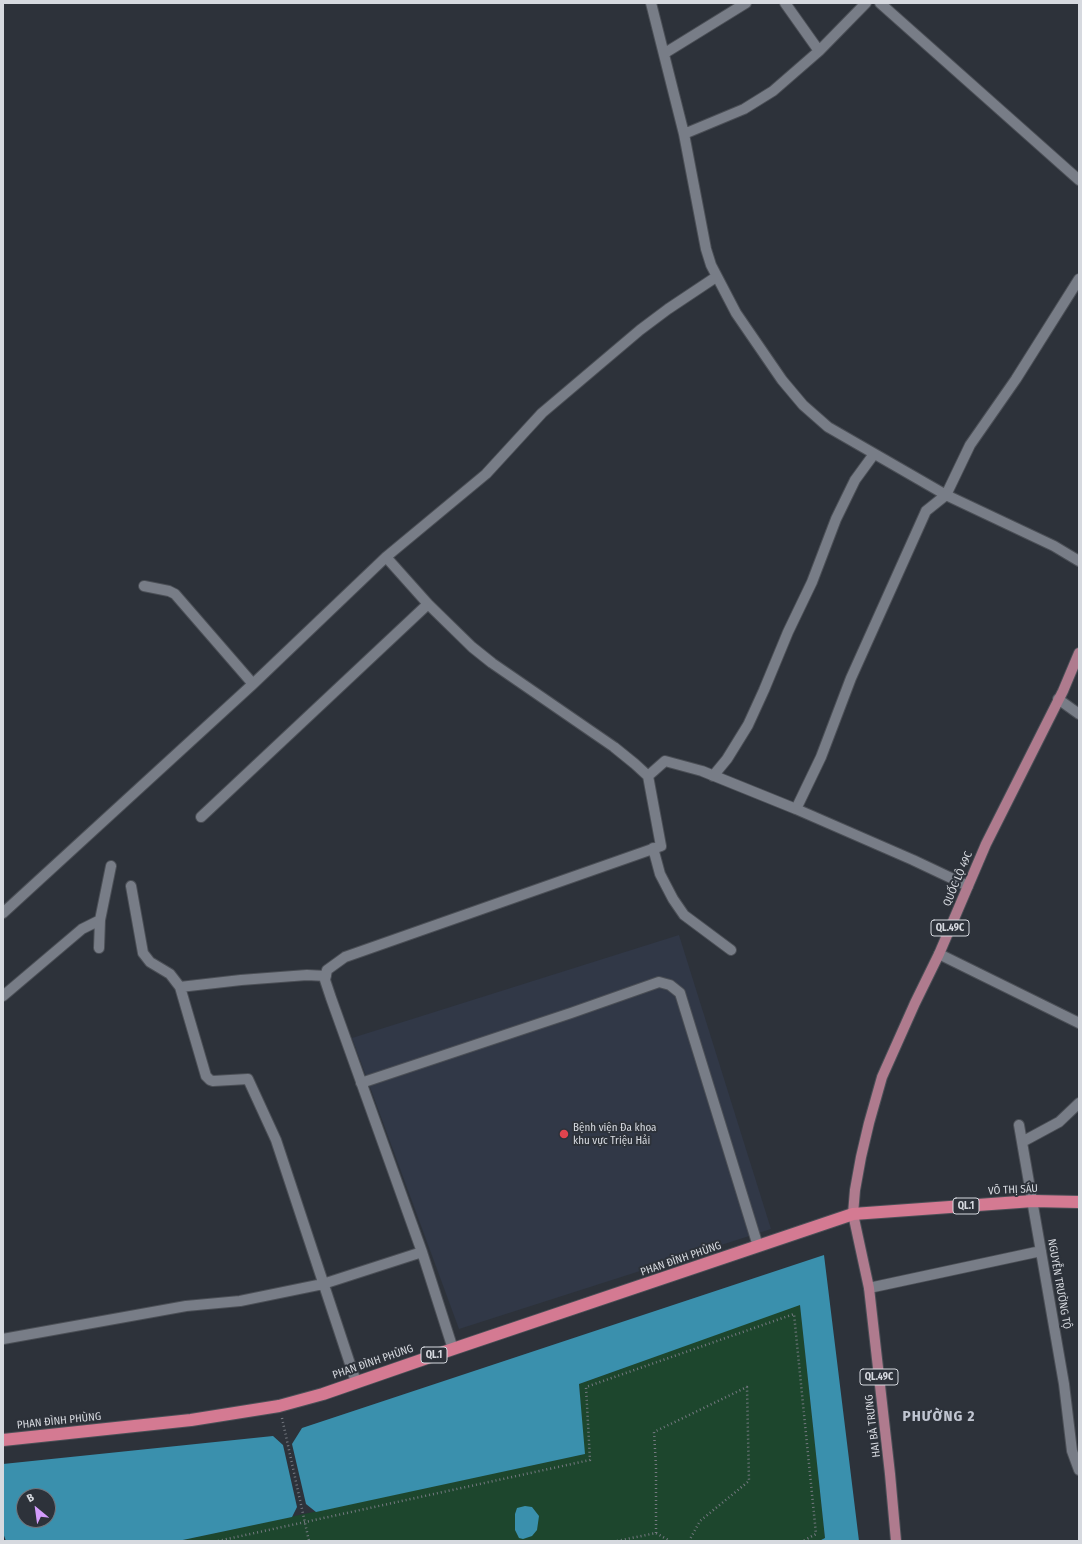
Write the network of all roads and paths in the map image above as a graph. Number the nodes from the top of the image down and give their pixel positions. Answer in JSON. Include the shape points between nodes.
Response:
{"nodes":[{"id":1,"x":651,"y":3,"type":"edge"},
{"id":2,"x":746,"y":3,"type":"edge"},
{"id":3,"x":785,"y":3,"type":"edge"},
{"id":4,"x":866,"y":3,"type":"edge"},
{"id":5,"x":880,"y":3,"type":"edge"},
{"id":6,"x":819,"y":51,"type":"junction"},
{"id":7,"x":665,"y":53,"type":"junction"},
{"id":8,"x":684,"y":134,"type":"junction"},
{"id":9,"x":1079,"y":180,"type":"edge"},
{"id":10,"x":716,"y":277,"type":"junction"},
{"id":11,"x":1079,"y":279,"type":"edge"},
{"id":12,"x":874,"y":454,"type":"junction"},
{"id":13,"x":946,"y":495,"type":"junction"},
{"id":14,"x":386,"y":557,"type":"junction"},
{"id":15,"x":1079,"y":561,"type":"edge"},
{"id":16,"x":144,"y":586,"type":"dead end"},
{"id":17,"x":428,"y":604,"type":"junction"},
{"id":18,"x":1079,"y":653,"type":"edge"},
{"id":19,"x":253,"y":684,"type":"junction"},
{"id":20,"x":1058,"y":699,"type":"junction"},
{"id":21,"x":1079,"y":714,"type":"edge"},
{"id":22,"x":648,"y":776,"type":"junction"},
{"id":23,"x":713,"y":776,"type":"junction"},
{"id":24,"x":796,"y":809,"type":"junction"},
{"id":25,"x":200,"y":817,"type":"dead end"},
{"id":26,"x":653,"y":848,"type":"junction"},
{"id":27,"x":111,"y":866,"type":"dead end"},
{"id":28,"x":131,"y":886,"type":"dead end"},
{"id":29,"x":968,"y":886,"type":"junction"},
{"id":30,"x":3,"y":913,"type":"edge"},
{"id":31,"x":100,"y":920,"type":"junction"},
{"id":32,"x":99,"y":948,"type":"dead end"},
{"id":33,"x":731,"y":950,"type":"dead end"},
{"id":34,"x":939,"y":954,"type":"junction"},
{"id":35,"x":326,"y":976,"type":"junction"},
{"id":36,"x":180,"y":987,"type":"junction"},
{"id":37,"x":3,"y":996,"type":"edge"},
{"id":38,"x":1079,"y":1023,"type":"edge"},
{"id":39,"x":361,"y":1083,"type":"junction"},
{"id":40,"x":1079,"y":1103,"type":"edge"},
{"id":41,"x":1019,"y":1125,"type":"dead end"},
{"id":42,"x":1022,"y":1142,"type":"junction"},
{"id":43,"x":1033,"y":1201,"type":"junction"},
{"id":44,"x":1079,"y":1202,"type":"edge"},
{"id":45,"x":853,"y":1214,"type":"junction"},
{"id":46,"x":758,"y":1246,"type":"junction"},
{"id":47,"x":1041,"y":1251,"type":"junction"},
{"id":48,"x":422,"y":1252,"type":"junction"},
{"id":49,"x":323,"y":1284,"type":"junction"},
{"id":50,"x":869,"y":1288,"type":"junction"},
{"id":51,"x":3,"y":1338,"type":"edge"},
{"id":52,"x":453,"y":1349,"type":"junction"},
{"id":53,"x":356,"y":1382,"type":"junction"},
{"id":54,"x":279,"y":1406,"type":"junction"},
{"id":55,"x":3,"y":1440,"type":"edge"},
{"id":56,"x":1079,"y":1470,"type":"edge"},
{"id":57,"x":305,"y":1523,"type":"junction"},
{"id":58,"x":656,"y":1534,"type":"junction"},
{"id":59,"x":218,"y":1541,"type":"edge"},
{"id":60,"x":309,"y":1541,"type":"edge"},
{"id":61,"x":617,"y":1541,"type":"edge"},
{"id":62,"x":670,"y":1541,"type":"edge"},
{"id":63,"x":689,"y":1541,"type":"edge"},
{"id":64,"x":803,"y":1541,"type":"edge"},
{"id":65,"x":896,"y":1541,"type":"edge"}],
"edges":[{"from":1,"to":7,"type":"street"},
{"from":2,"to":7,"type":"street"},
{"from":3,"to":6,"type":"street"},
{"from":4,"to":6,"type":"street"},
{"from":5,"to":9,"type":"street"},
{"from":6,"to":8,"type":"street","via":[[760,100]]},
{"from":7,"to":8,"type":"street"},
{"from":8,"to":10,"type":"street","via":[[706,249]]},
{"from":10,"to":12,"type":"street","via":[[736,313],[802,405],[828,427]]},
{"from":10,"to":14,"type":"street","via":[[640,330],[542,413],[472,487]]},
{"from":11,"to":13,"type":"street","via":[[970,446]]},
{"from":12,"to":13,"type":"street"},
{"from":12,"to":23,"type":"street","via":[[855,480],[836,519],[812,582],[748,725]]},
{"from":13,"to":15,"type":"street","via":[[1054,546]]},
{"from":13,"to":24,"type":"street","via":[[926,511],[851,678],[821,757]]},
{"from":14,"to":17,"type":"street"},
{"from":14,"to":19,"type":"street"},
{"from":16,"to":19,"type":"street","via":[[176,594]]},
{"from":17,"to":22,"type":"street","via":[[492,663],[614,747]]},
{"from":17,"to":25,"type":"street"},
{"from":18,"to":20,"type":"main road","name":"QUỐC LỘ 49C","number":"QL.49C"},
{"from":19,"to":30,"type":"street"},
{"from":20,"to":21,"type":"street"},
{"from":20,"to":29,"type":"main road","name":"QUỐC LỘ 49C","number":"QL.49C"},
{"from":22,"to":23,"type":"street","via":[[665,760]]},
{"from":22,"to":26,"type":"street","via":[[660,846]]},
{"from":23,"to":24,"type":"street"},
{"from":24,"to":29,"type":"street"},
{"from":26,"to":33,"type":"street","via":[[660,874],[684,915]]},
{"from":26,"to":35,"type":"street","via":[[345,958],[327,970]]},
{"from":27,"to":31,"type":"street"},
{"from":28,"to":36,"type":"street","via":[[143,953],[146,958],[170,974]]},
{"from":29,"to":34,"type":"main road","name":"QUỐC LỘ 49C","number":"QL.49C"},
{"from":31,"to":32,"type":"street"},
{"from":31,"to":37,"type":"street","via":[[82,929]]},
{"from":34,"to":38,"type":"street"},
{"from":34,"to":45,"type":"main road","name":"QUỐC LỘ 49C","number":"QL.49C","via":[[882,1077],[861,1157]]},
{"from":35,"to":36,"type":"street","via":[[307,975]]},
{"from":35,"to":39,"type":"street","via":[[325,980]]},
{"from":36,"to":49,"type":"street","via":[[208,1078],[213,1081],[248,1079],[276,1140]]},
{"from":39,"to":46,"type":"street","via":[[659,982],[670,985],[680,993]]},
{"from":39,"to":48,"type":"street"},
{"from":40,"to":42,"type":"street","via":[[1059,1122]]},
{"from":41,"to":42,"type":"street","name":"NGUYỄN TRƯỜNG TỘ"},
{"from":42,"to":43,"type":"street","name":"NGUYỄN TRƯỜNG TỘ"},
{"from":43,"to":44,"type":"highway","name":"VÕ THỊ SÁU","number":"QL.1"},
{"from":43,"to":45,"type":"highway","name":"VÕ THỊ SÁU","number":"QL.1"},
{"from":43,"to":47,"type":"street","name":"NGUYỄN TRƯỜNG TỘ"},
{"from":45,"to":46,"type":"highway","name":"PHAN ĐÌNH PHÙNG","number":"QL.1"},
{"from":45,"to":50,"type":"main road","name":"HAI BÀ TRƯNG","number":"QL.49C"},
{"from":46,"to":52,"type":"highway","name":"PHAN ĐÌNH PHÙNG","number":"QL.1"},
{"from":47,"to":50,"type":"street"},
{"from":47,"to":56,"type":"street","name":"NGUYỄN TRƯỜNG TỘ","via":[[1064,1384],[1072,1451]]},
{"from":48,"to":49,"type":"street"},
{"from":48,"to":52,"type":"street"},
{"from":49,"to":51,"type":"street","via":[[240,1301],[186,1306]]},
{"from":49,"to":53,"type":"street"},
{"from":50,"to":65,"type":"main road","name":"HAI BÀ TRƯNG","number":"QL.49C"},
{"from":52,"to":53,"type":"highway","name":"PHAN ĐÌNH PHÙNG","number":"QL.1"},
{"from":53,"to":54,"type":"highway","name":"PHAN ĐÌNH PHÙNG","number":"QL.1"},
{"from":54,"to":55,"type":"highway","name":"PHAN ĐÌNH PHÙNG","number":"QL.1","via":[[191,1420]]},
{"from":54,"to":57,"type":"path"},
{"from":57,"to":59,"type":"path"},
{"from":57,"to":60,"type":"path"},
{"from":57,"to":64,"type":"path","via":[[590,1460],[586,1387],[794,1314],[816,1534]]},
{"from":58,"to":61,"type":"path"},
{"from":58,"to":62,"type":"path"},
{"from":58,"to":63,"type":"path","via":[[654,1432],[747,1387],[749,1481],[700,1521]]}]}
